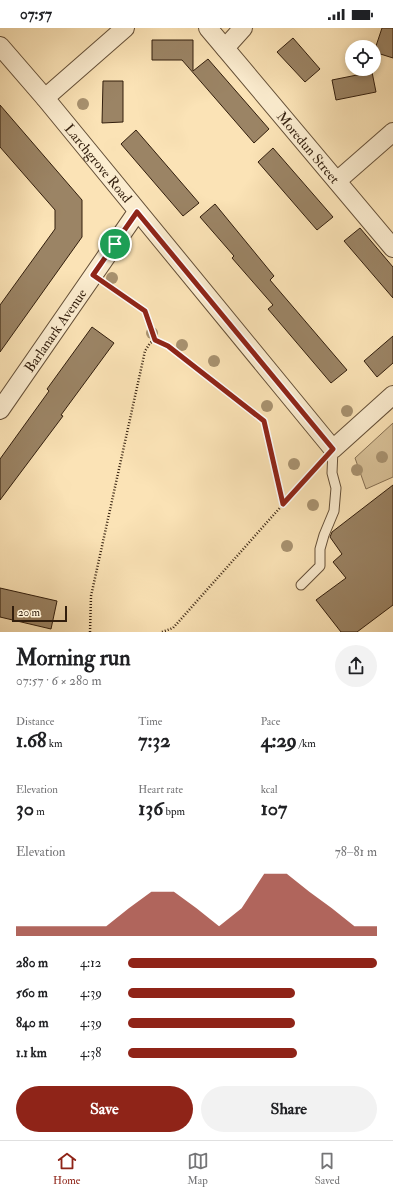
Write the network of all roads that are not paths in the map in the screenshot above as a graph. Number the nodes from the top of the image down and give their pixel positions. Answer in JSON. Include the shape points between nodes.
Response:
{"nodes":[{"id":1,"x":125,"y":28,"type":"edge"},
{"id":2,"x":208,"y":28,"type":"edge"},
{"id":3,"x":243,"y":28,"type":"edge"},
{"id":4,"x":0,"y":46,"type":"edge"},
{"id":5,"x":225,"y":48,"type":"junction"},
{"id":6,"x":45,"y":98,"type":"junction"},
{"id":7,"x":393,"y":132,"type":"edge"},
{"id":8,"x":337,"y":181,"type":"junction"},
{"id":9,"x":137,"y":212,"type":"junction"},
{"id":10,"x":393,"y":248,"type":"edge"},
{"id":11,"x":393,"y":395,"type":"edge"},
{"id":12,"x":0,"y":410,"type":"edge"},
{"id":13,"x":333,"y":449,"type":"junction"},
{"id":14,"x":301,"y":585,"type":"dead end"}],
"edges":[{"from":1,"to":6,"type":"street"},
{"from":2,"to":5,"type":"street","name":"Moredun Street"},
{"from":3,"to":5,"type":"street"},
{"from":4,"to":6,"type":"street","name":"Larchgrove Road"},
{"from":5,"to":8,"type":"street","name":"Moredun Street"},
{"from":6,"to":9,"type":"street","name":"Larchgrove Road"},
{"from":7,"to":8,"type":"street"},
{"from":8,"to":10,"type":"street","name":"Moredun Street"},
{"from":9,"to":12,"type":"street","name":"Barlanark Avenue"},
{"from":9,"to":13,"type":"street","name":"Larchgrove Road"},
{"from":11,"to":13,"type":"street"},
{"from":13,"to":14,"type":"lane","via":[[332,473],[336,488],[334,511],[320,548],[320,566]]}]}
